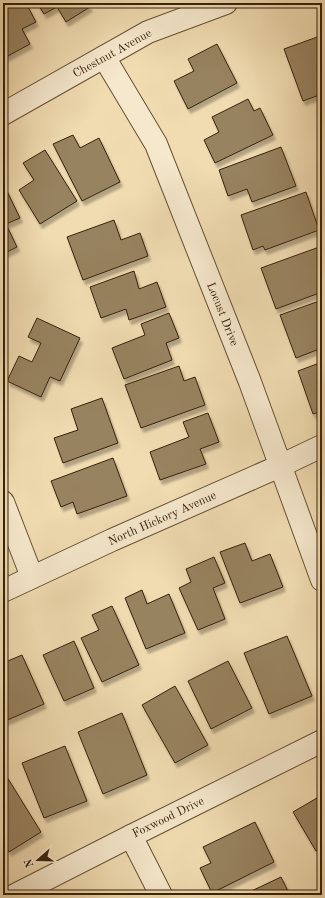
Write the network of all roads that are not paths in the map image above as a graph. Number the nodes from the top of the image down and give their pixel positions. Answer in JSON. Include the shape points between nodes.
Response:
{"nodes":[{"id":1,"x":226,"y":3,"type":"edge"},
{"id":2,"x":104,"y":57,"type":"junction"},
{"id":3,"x":3,"y":114,"type":"edge"},
{"id":4,"x":322,"y":446,"type":"edge"},
{"id":5,"x":280,"y":466,"type":"junction"},
{"id":6,"x":3,"y":502,"type":"edge"},
{"id":7,"x":32,"y":577,"type":"junction"},
{"id":8,"x":322,"y":580,"type":"edge"},
{"id":9,"x":3,"y":591,"type":"edge"},
{"id":10,"x":322,"y":742,"type":"edge"},
{"id":11,"x":131,"y":836,"type":"junction"},
{"id":12,"x":15,"y":895,"type":"edge"},
{"id":13,"x":161,"y":895,"type":"edge"}],
"edges":[{"from":1,"to":2,"type":"street","name":"Chestnut Avenue","via":[[148,32]]},
{"from":2,"to":3,"type":"street","name":"Chestnut Avenue"},
{"from":2,"to":5,"type":"street","name":"Locust Drive","via":[[156,144],[247,374]]},
{"from":4,"to":5,"type":"street","name":"North Hickory Avenue"},
{"from":5,"to":7,"type":"street","name":"North Hickory Avenue"},
{"from":5,"to":8,"type":"street","name":"Locust Drive"},
{"from":6,"to":7,"type":"street"},
{"from":7,"to":9,"type":"street","name":"North Hickory Avenue"},
{"from":10,"to":11,"type":"street","name":"Foxwood Drive"},
{"from":11,"to":12,"type":"street","name":"Foxwood Drive"},
{"from":11,"to":13,"type":"street"}]}
